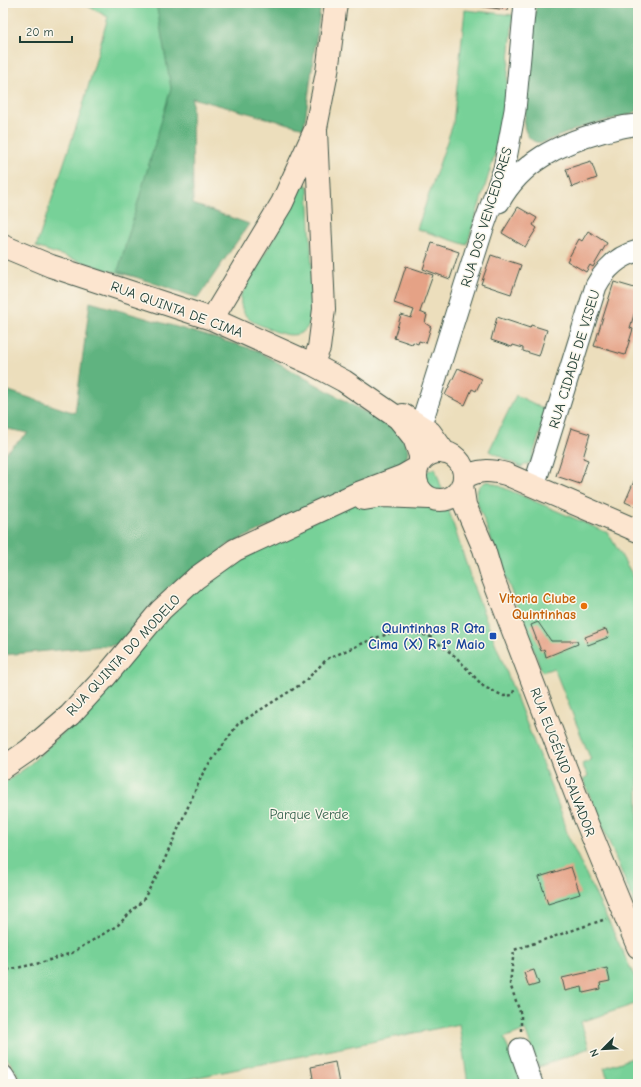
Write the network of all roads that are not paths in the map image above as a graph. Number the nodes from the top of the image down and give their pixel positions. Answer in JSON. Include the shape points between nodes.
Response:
{"nodes":[{"id":1,"x":336,"y":3,"type":"edge"},
{"id":2,"x":525,"y":3,"type":"edge"},
{"id":3,"x":515,"y":110,"type":"junction"},
{"id":4,"x":638,"y":125,"type":"edge"},
{"id":5,"x":316,"y":128,"type":"junction"},
{"id":6,"x":552,"y":149,"type":"junction"},
{"id":7,"x":482,"y":231,"type":"junction"},
{"id":8,"x":3,"y":246,"type":"edge"},
{"id":9,"x":638,"y":251,"type":"edge"},
{"id":10,"x":212,"y":319,"type":"junction"},
{"id":11,"x":312,"y":364,"type":"junction"},
{"id":12,"x":387,"y":409,"type":"junction"},
{"id":13,"x":421,"y":425,"type":"junction"},
{"id":14,"x":448,"y":454,"type":"junction"},
{"id":15,"x":418,"y":465,"type":"junction"},
{"id":16,"x":506,"y":474,"type":"junction"},
{"id":17,"x":463,"y":481,"type":"junction"},
{"id":18,"x":534,"y":486,"type":"junction"},
{"id":19,"x":432,"y":499,"type":"junction"},
{"id":20,"x":332,"y":506,"type":"junction"},
{"id":21,"x":638,"y":531,"type":"edge"},
{"id":22,"x":492,"y":576,"type":"junction"},
{"id":23,"x":3,"y":768,"type":"edge"},
{"id":24,"x":638,"y":947,"type":"edge"},
{"id":25,"x":520,"y":1049,"type":"road end"},
{"id":26,"x":3,"y":1076,"type":"edge"},
{"id":27,"x":8,"y":1084,"type":"edge"},
{"id":28,"x":532,"y":1084,"type":"edge"}],
"edges":[{"from":1,"to":5,"type":"street","via":[[327,72]]},
{"from":2,"to":3,"type":"street","name":"RUA DOS VENCEDORES"},
{"from":3,"to":6,"type":"street","via":[[514,131],[521,146],[536,153]]},
{"from":3,"to":7,"type":"street","name":"RUA DOS VENCEDORES","via":[[504,169]]},
{"from":4,"to":6,"type":"street","via":[[589,136]]},
{"from":5,"to":10,"type":"street","via":[[282,203]]},
{"from":5,"to":11,"type":"street","via":[[324,309],[319,348]]},
{"from":6,"to":7,"type":"street","via":[[538,158],[512,184],[500,199]]},
{"from":7,"to":13,"type":"street","name":"RUA DOS VENCEDORES"},
{"from":8,"to":10,"type":"street","name":"RUA QUINTA DE CIMA","via":[[51,266]]},
{"from":9,"to":18,"type":"street","name":"RUA CIDADE DE VISEU","via":[[613,263],[602,274],[596,286]]},
{"from":10,"to":11,"type":"street","name":"RUA QUINTA DE CIMA"},
{"from":11,"to":12,"type":"street","name":"RUA QUINTA DE CIMA"},
{"from":12,"to":13,"type":"street","name":"RUA QUINTA DE CIMA"},
{"from":12,"to":15,"type":"street","name":"RUA QUINTA DE CIMA","via":[[409,430],[418,447]]},
{"from":13,"to":14,"type":"street","name":"RUA QUINTA DE CIMA"},
{"from":14,"to":15,"type":"street","via":[[431,454]]},
{"from":14,"to":16,"type":"street","via":[[474,456]]},
{"from":14,"to":17,"type":"street","via":[[461,465]]},
{"from":15,"to":19,"type":"street","via":[[416,482],[423,494]]},
{"from":15,"to":20,"type":"street","name":"RUA QUINTA DO MODELO","via":[[403,476]]},
{"from":16,"to":17,"type":"street","via":[[478,471]]},
{"from":16,"to":18,"type":"street"},
{"from":17,"to":19,"type":"street","via":[[459,491],[448,499]]},
{"from":17,"to":22,"type":"street","name":"RUA EUGÉNIO SALVADOR","via":[[465,505],[484,549]]},
{"from":18,"to":21,"type":"street"},
{"from":19,"to":20,"type":"street","name":"RUA QUINTA DO MODELO","via":[[383,496]]},
{"from":19,"to":22,"type":"street","name":"RUA EUGÉNIO SALVADOR","via":[[465,532]]},
{"from":20,"to":23,"type":"street","name":"RUA QUINTA DO MODELO","via":[[235,550],[196,578],[161,610],[106,676],[70,714],[29,750]]},
{"from":22,"to":24,"type":"street","name":"RUA EUGÉNIO SALVADOR","via":[[586,821]]},
{"from":25,"to":28,"type":"street"},
{"from":26,"to":27,"type":"street"}]}
